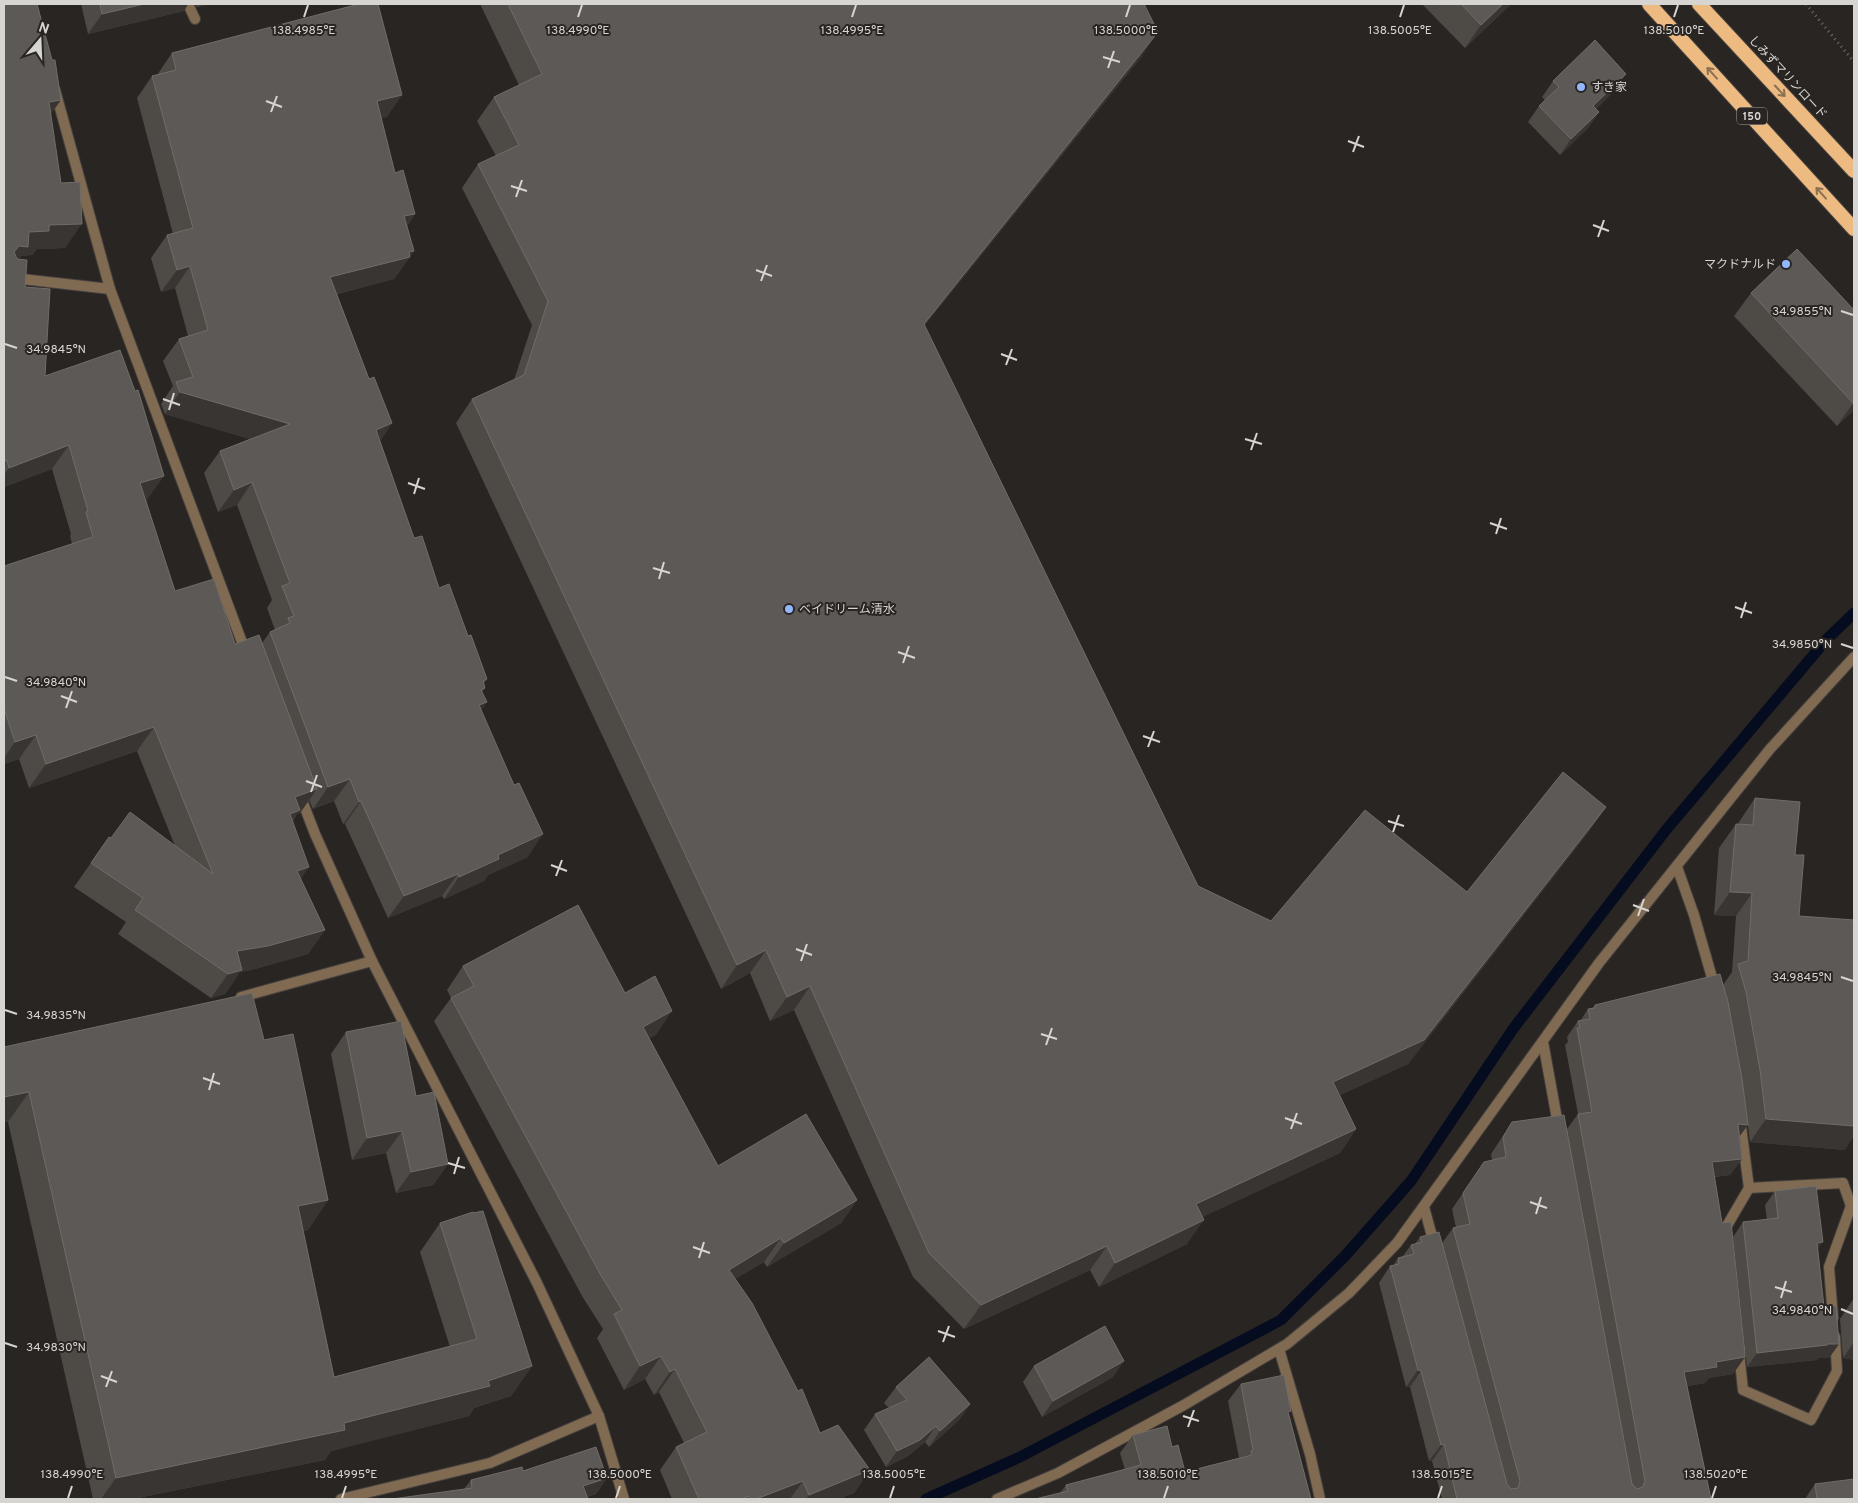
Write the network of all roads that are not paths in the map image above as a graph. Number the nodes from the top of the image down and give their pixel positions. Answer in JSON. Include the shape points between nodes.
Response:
{"nodes":[{"id":1,"x":188,"y":4,"type":"edge"},
{"id":2,"x":1649,"y":4,"type":"edge"},
{"id":3,"x":1699,"y":4,"type":"edge"},
{"id":4,"x":195,"y":19,"type":"dead end"},
{"id":5,"x":52,"y":80,"type":"edge"},
{"id":6,"x":1854,"y":171,"type":"edge"},
{"id":7,"x":1854,"y":229,"type":"edge"},
{"id":8,"x":4,"y":278,"type":"edge"},
{"id":9,"x":110,"y":289,"type":"junction"},
{"id":10,"x":1854,"y":657,"type":"edge"},
{"id":11,"x":249,"y":659,"type":"edge"},
{"id":12,"x":297,"y":788,"type":"edge"},
{"id":13,"x":1677,"y":867,"type":"junction"},
{"id":14,"x":372,"y":962,"type":"junction"},
{"id":15,"x":1718,"y":998,"type":"edge"},
{"id":16,"x":230,"y":1000,"type":"edge"},
{"id":17,"x":1543,"y":1042,"type":"junction"},
{"id":18,"x":1739,"y":1113,"type":"edge"},
{"id":19,"x":1561,"y":1140,"type":"edge"},
{"id":20,"x":1749,"y":1188,"type":"junction"},
{"id":21,"x":1853,"y":1206,"type":"edge"},
{"id":22,"x":1424,"y":1207,"type":"junction"},
{"id":23,"x":1727,"y":1248,"type":"edge"},
{"id":24,"x":1436,"y":1254,"type":"edge"},
{"id":25,"x":1738,"y":1343,"type":"edge"},
{"id":26,"x":1279,"y":1349,"type":"junction"},
{"id":27,"x":599,"y":1416,"type":"junction"},
{"id":28,"x":341,"y":1499,"type":"edge"},
{"id":29,"x":624,"y":1499,"type":"edge"},
{"id":30,"x":997,"y":1499,"type":"edge"},
{"id":31,"x":1320,"y":1499,"type":"edge"}],
"edges":[{"from":1,"to":4,"type":"street"},
{"from":7,"to":2,"type":"highway","number":"150","one_way":true},
{"from":3,"to":6,"type":"highway","name":"しみずマリンロード","one_way":true},
{"from":5,"to":9,"type":"street"},
{"from":8,"to":9,"type":"street"},
{"from":9,"to":11,"type":"street"},
{"from":10,"to":13,"type":"street","via":[[1770,749]]},
{"from":12,"to":14,"type":"street"},
{"from":13,"to":15,"type":"street"},
{"from":13,"to":17,"type":"street","via":[[1600,963]]},
{"from":14,"to":16,"type":"street"},
{"from":14,"to":27,"type":"street","via":[[537,1283]]},
{"from":17,"to":19,"type":"street"},
{"from":17,"to":22,"type":"street"},
{"from":18,"to":20,"type":"street"},
{"from":20,"to":21,"type":"street","via":[[1843,1183]]},
{"from":20,"to":23,"type":"street","via":[[1725,1229]]},
{"from":21,"to":25,"type":"street","via":[[1829,1267],[1837,1371],[1811,1420],[1743,1390]]},
{"from":22,"to":24,"type":"street"},
{"from":22,"to":26,"type":"street","via":[[1397,1243],[1349,1293]]},
{"from":26,"to":30,"type":"street","via":[[1176,1410],[1058,1473]]},
{"from":26,"to":31,"type":"street"},
{"from":27,"to":28,"type":"street","via":[[490,1463]]},
{"from":27,"to":29,"type":"street"}]}
